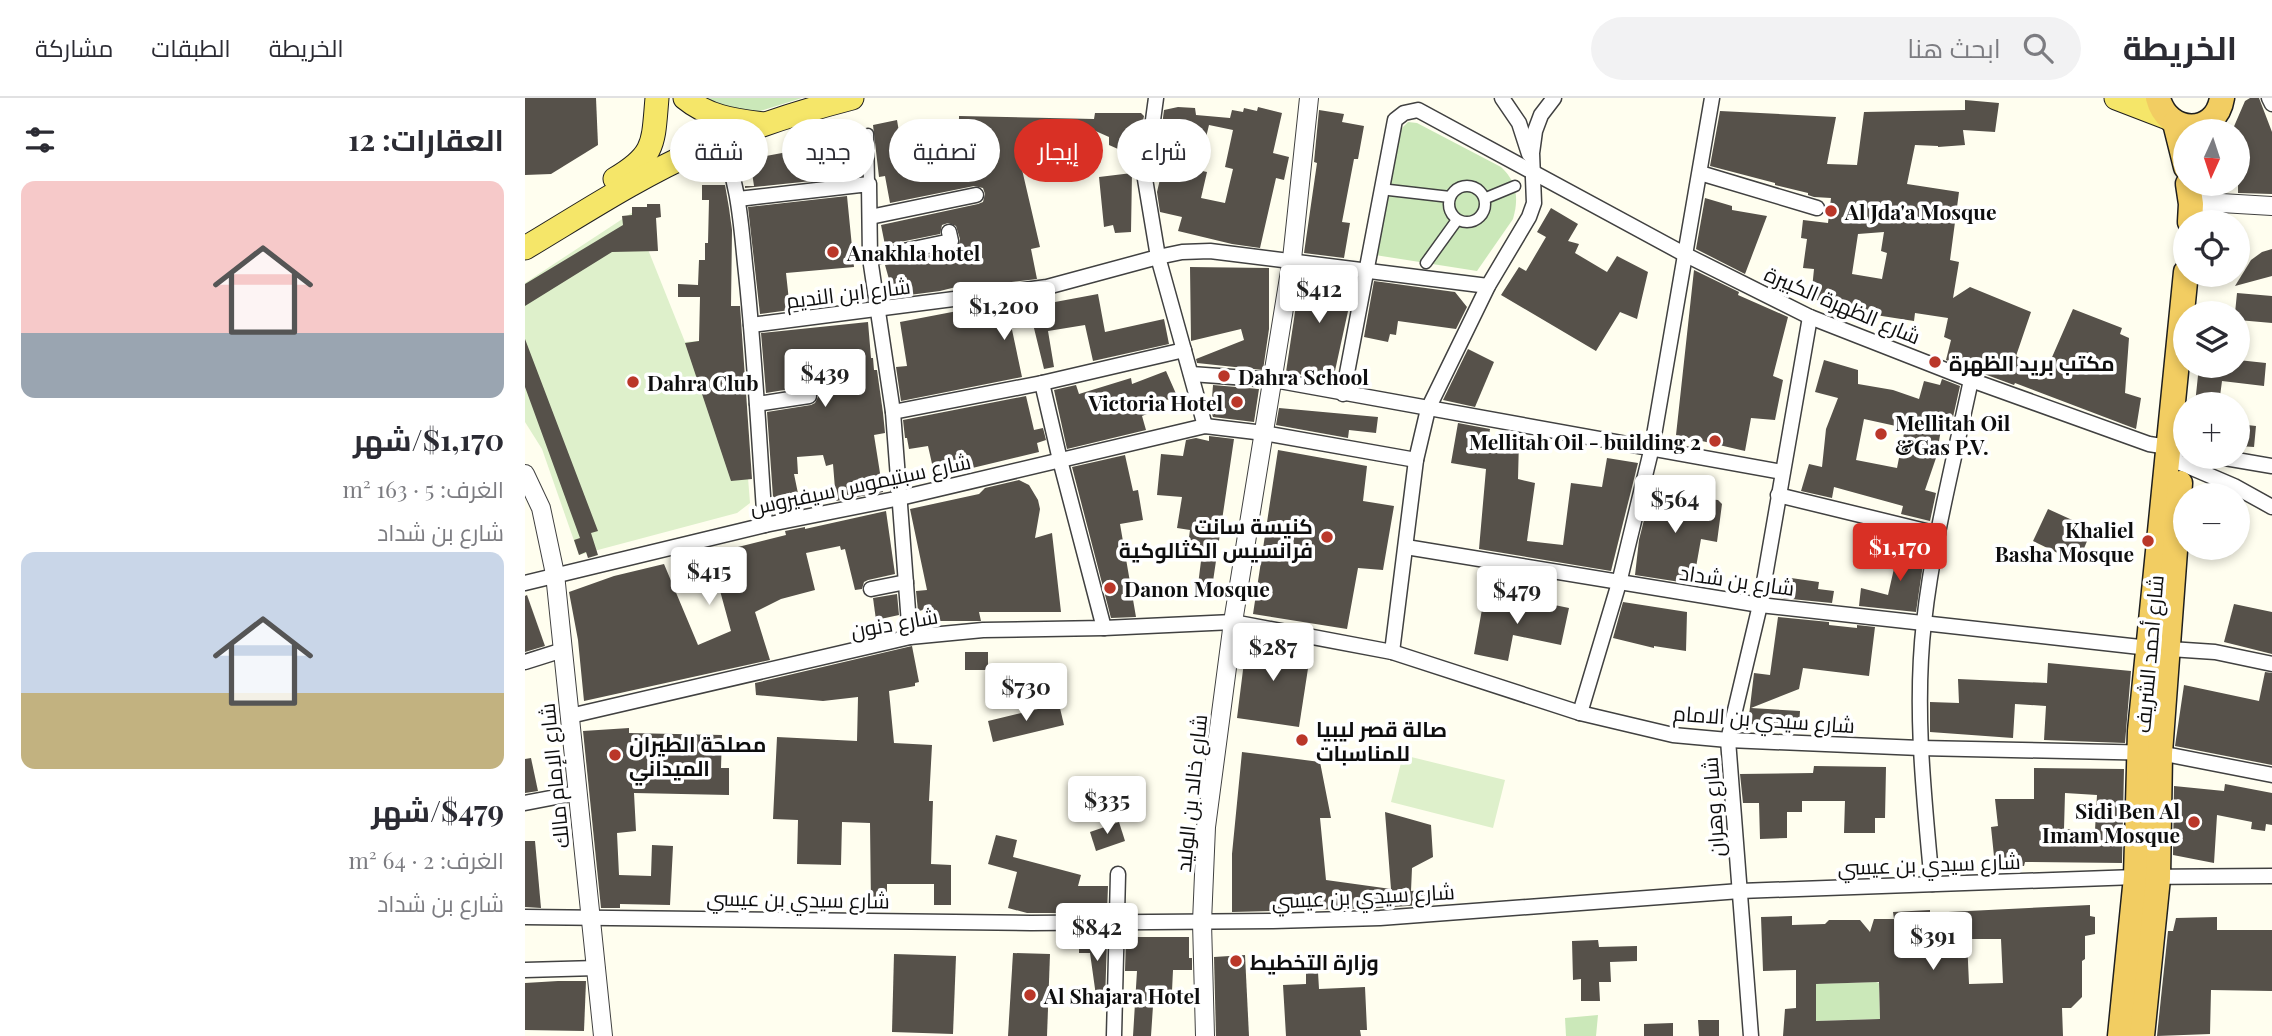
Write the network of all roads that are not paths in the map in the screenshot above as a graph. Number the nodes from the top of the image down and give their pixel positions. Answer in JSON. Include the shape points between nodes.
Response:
{"nodes":[{"id":1,"x":657,"y":98,"type":"edge"},
{"id":2,"x":684,"y":98,"type":"edge"},
{"id":3,"x":852,"y":98,"type":"edge"},
{"id":4,"x":1156,"y":98,"type":"edge"},
{"id":5,"x":1309,"y":98,"type":"edge"},
{"id":6,"x":1502,"y":98,"type":"edge"},
{"id":7,"x":1554,"y":98,"type":"edge"},
{"id":8,"x":1712,"y":98,"type":"edge"},
{"id":9,"x":2117,"y":98,"type":"edge"},
{"id":10,"x":2130,"y":98,"type":"edge"},
{"id":11,"x":2222,"y":98,"type":"edge"},
{"id":12,"x":2269,"y":98,"type":"edge"},
{"id":13,"x":2272,"y":103,"type":"edge"},
{"id":14,"x":2167,"y":113,"type":"edge"},
{"id":15,"x":726,"y":119,"type":"edge"},
{"id":16,"x":2213,"y":119,"type":"edge"},
{"id":17,"x":768,"y":124,"type":"edge"},
{"id":18,"x":2173,"y":130,"type":"edge"},
{"id":19,"x":670,"y":165,"type":"edge"},
{"id":20,"x":1533,"y":173,"type":"junction"},
{"id":21,"x":1700,"y":173,"type":"junction"},
{"id":22,"x":734,"y":182,"type":"edge"},
{"id":23,"x":869,"y":184,"type":"joint"},
{"id":24,"x":1515,"y":186,"type":"dead end"},
{"id":25,"x":1389,"y":190,"type":"dead end"},
{"id":26,"x":976,"y":195,"type":"dead end"},
{"id":27,"x":1450,"y":197,"type":"junction"},
{"id":28,"x":738,"y":198,"type":"junction"},
{"id":29,"x":1486,"y":198,"type":"junction"},
{"id":30,"x":2197,"y":203,"type":"edge"},
{"id":31,"x":2272,"y":206,"type":"edge"},
{"id":32,"x":1817,"y":208,"type":"dead end"},
{"id":33,"x":870,"y":217,"type":"junction"},
{"id":34,"x":1457,"y":220,"type":"junction"},
{"id":35,"x":525,"y":230,"type":"edge"},
{"id":36,"x":949,"y":232,"type":"dead end"},
{"id":37,"x":525,"y":248,"type":"edge"},
{"id":38,"x":1683,"y":254,"type":"junction"},
{"id":39,"x":1158,"y":257,"type":"junction"},
{"id":40,"x":870,"y":258,"type":"junction"},
{"id":41,"x":1292,"y":260,"type":"junction"},
{"id":42,"x":1426,"y":263,"type":"dead end"},
{"id":43,"x":1366,"y":268,"type":"junction"},
{"id":44,"x":1488,"y":286,"type":"junction"},
{"id":45,"x":2185,"y":287,"type":"edge"},
{"id":46,"x":880,"y":310,"type":"junction"},
{"id":47,"x":1810,"y":317,"type":"junction"},
{"id":48,"x":751,"y":325,"type":"junction"},
{"id":49,"x":1184,"y":350,"type":"junction"},
{"id":50,"x":1191,"y":373,"type":"junction"},
{"id":51,"x":1274,"y":380,"type":"junction"},
{"id":52,"x":1971,"y":380,"type":"junction"},
{"id":53,"x":1042,"y":383,"type":"junction"},
{"id":54,"x":1343,"y":394,"type":"junction"},
{"id":55,"x":809,"y":396,"type":"dead end"},
{"id":56,"x":757,"y":404,"type":"junction"},
{"id":57,"x":1428,"y":409,"type":"junction"},
{"id":58,"x":893,"y":412,"type":"junction"},
{"id":59,"x":1205,"y":426,"type":"junction"},
{"id":60,"x":1264,"y":433,"type":"junction"},
{"id":61,"x":1652,"y":447,"type":"junction"},
{"id":62,"x":2172,"y":452,"type":"edge"},
{"id":63,"x":1059,"y":460,"type":"junction"},
{"id":64,"x":1416,"y":460,"type":"junction"},
{"id":65,"x":2250,"y":463,"type":"edge"},
{"id":66,"x":2272,"y":466,"type":"edge"},
{"id":67,"x":1782,"y":472,"type":"junction"},
{"id":68,"x":525,"y":474,"type":"edge"},
{"id":69,"x":2229,"y":483,"type":"edge"},
{"id":70,"x":1778,"y":495,"type":"junction"},
{"id":71,"x":2250,"y":495,"type":"edge"},
{"id":72,"x":900,"y":498,"type":"junction"},
{"id":73,"x":2272,"y":507,"type":"edge"},
{"id":74,"x":765,"y":525,"type":"junction"},
{"id":75,"x":1938,"y":534,"type":"junction"},
{"id":76,"x":1406,"y":547,"type":"junction"},
{"id":77,"x":555,"y":574,"type":"junction"},
{"id":78,"x":906,"y":582,"type":"junction"},
{"id":79,"x":525,"y":583,"type":"edge"},
{"id":80,"x":1619,"y":583,"type":"junction"},
{"id":81,"x":871,"y":589,"type":"dead end"},
{"id":82,"x":1760,"y":604,"type":"junction"},
{"id":83,"x":1233,"y":622,"type":"junction"},
{"id":84,"x":1924,"y":624,"type":"junction"},
{"id":85,"x":1104,"y":628,"type":"junction"},
{"id":86,"x":909,"y":637,"type":"junction"},
{"id":87,"x":2158,"y":647,"type":"junction"},
{"id":88,"x":563,"y":650,"type":"junction"},
{"id":89,"x":1392,"y":652,"type":"junction"},
{"id":90,"x":525,"y":662,"type":"edge"},
{"id":91,"x":2272,"y":664,"type":"edge"},
{"id":92,"x":1580,"y":713,"type":"junction"},
{"id":93,"x":570,"y":716,"type":"junction"},
{"id":94,"x":1728,"y":740,"type":"junction"},
{"id":95,"x":1920,"y":748,"type":"junction"},
{"id":96,"x":2149,"y":752,"type":"junction"},
{"id":97,"x":2272,"y":775,"type":"edge"},
{"id":98,"x":577,"y":793,"type":"junction"},
{"id":99,"x":525,"y":803,"type":"edge"},
{"id":100,"x":1118,"y":874,"type":"dead end"},
{"id":101,"x":2272,"y":876,"type":"edge"},
{"id":102,"x":2147,"y":878,"type":"junction"},
{"id":103,"x":1932,"y":884,"type":"junction"},
{"id":104,"x":1739,"y":891,"type":"junction"},
{"id":105,"x":591,"y":916,"type":"junction"},
{"id":106,"x":525,"y":917,"type":"edge"},
{"id":107,"x":1117,"y":921,"type":"junction"},
{"id":108,"x":1202,"y":922,"type":"junction"},
{"id":109,"x":2143,"y":928,"type":"junction"},
{"id":110,"x":597,"y":968,"type":"junction"},
{"id":111,"x":525,"y":970,"type":"edge"},
{"id":112,"x":603,"y":1036,"type":"edge"},
{"id":113,"x":1114,"y":1036,"type":"edge"},
{"id":114,"x":1205,"y":1036,"type":"edge"},
{"id":115,"x":1751,"y":1036,"type":"edge"},
{"id":116,"x":2120,"y":1036,"type":"edge"},
{"id":117,"x":2142,"y":1036,"type":"edge"}],
"edges":[{"from":1,"to":35,"type":"main road","via":[[645,158]]},
{"from":2,"to":15,"type":"main road","via":[[702,111]]},
{"from":3,"to":17,"type":"main road"},
{"from":4,"to":39,"type":"street","via":[[1145,179]]},
{"from":5,"to":41,"type":"street","name":"شارع خالد بن الوليد"},
{"from":6,"to":20,"type":"street","via":[[1519,123]]},
{"from":7,"to":20,"type":"street","via":[[1535,131]]},
{"from":8,"to":21,"type":"street"},
{"from":9,"to":10,"type":"main road"},
{"from":9,"to":14,"type":"main road"},
{"from":11,"to":16,"type":"highway"},
{"from":12,"to":13,"type":"street"},
{"from":14,"to":18,"type":"highway"},
{"from":19,"to":37,"type":"main road"},
{"from":20,"to":38,"type":"street","name":"شارع الظهرة الكبيرة"},
{"from":20,"to":43,"type":"street","name":"شارع الظهرة الكبيرة","via":[[1425,113],[1404,113],[1395,120]]},
{"from":20,"to":44,"type":"street","via":[[1534,203],[1529,218]]},
{"from":21,"to":32,"type":"street"},
{"from":21,"to":38,"type":"street"},
{"from":22,"to":28,"type":"street"},
{"from":23,"to":28,"type":"street"},
{"from":23,"to":33,"type":"street"},
{"from":24,"to":29,"type":"street"},
{"from":25,"to":27,"type":"street"},
{"from":26,"to":33,"type":"street"},
{"from":27,"to":29,"type":"street","via":[[1461,186],[1476,187]]},
{"from":27,"to":34,"type":"street","via":[[1448,210]]},
{"from":28,"to":48,"type":"street"},
{"from":29,"to":34,"type":"street","via":[[1483,214],[1473,222]]},
{"from":30,"to":31,"type":"street"},
{"from":33,"to":40,"type":"street"},
{"from":34,"to":42,"type":"street"},
{"from":36,"to":40,"type":"street","via":[[951,240]]},
{"from":38,"to":47,"type":"street","name":"شارع الظهرة الكبيرة"},
{"from":38,"to":61,"type":"street"},
{"from":39,"to":41,"type":"street","name":"شارع ابن النديم","via":[[1210,251]]},
{"from":39,"to":46,"type":"street","name":"شارع ابن النديم","via":[[1047,287]]},
{"from":39,"to":49,"type":"street"},
{"from":40,"to":46,"type":"street"},
{"from":41,"to":43,"type":"street","name":"شارع ابن النديم"},
{"from":41,"to":51,"type":"street","name":"شارع خالد بن الوليد"},
{"from":43,"to":44,"type":"street","name":"شارع ابن النديم"},
{"from":43,"to":54,"type":"street","name":"شارع الظهرة الكبيرة"},
{"from":44,"to":57,"type":"street"},
{"from":45,"to":62,"type":"highway","name":"شارع أحمد الشريف"},
{"from":46,"to":48,"type":"street","name":"شارع ابن النديم"},
{"from":46,"to":58,"type":"street"},
{"from":47,"to":52,"type":"street","name":"شارع الظهرة الكبيرة"},
{"from":47,"to":67,"type":"street","name":"شارع وهران"},
{"from":48,"to":56,"type":"street"},
{"from":49,"to":50,"type":"street"},
{"from":49,"to":53,"type":"street"},
{"from":50,"to":51,"type":"street"},
{"from":50,"to":59,"type":"street"},
{"from":51,"to":54,"type":"street"},
{"from":51,"to":60,"type":"street","name":"شارع خالد بن الوليد"},
{"from":52,"to":62,"type":"street","name":"شارع الظهرة الكبيرة"},
{"from":52,"to":75,"type":"street"},
{"from":53,"to":58,"type":"street"},
{"from":53,"to":63,"type":"street"},
{"from":54,"to":57,"type":"street"},
{"from":55,"to":56,"type":"street"},
{"from":56,"to":74,"type":"street"},
{"from":57,"to":61,"type":"street"},
{"from":57,"to":64,"type":"street"},
{"from":58,"to":72,"type":"street"},
{"from":59,"to":60,"type":"street","name":"شارع سبتيموس سيفيروس"},
{"from":59,"to":63,"type":"street","name":"شارع سبتيموس سيفيروس"},
{"from":60,"to":64,"type":"street","name":"شارع سبتيموس سيفيروس"},
{"from":60,"to":83,"type":"street","name":"شارع خالد بن الوليد"},
{"from":61,"to":67,"type":"street"},
{"from":61,"to":80,"type":"street"},
{"from":62,"to":69,"type":"street","name":"شارع الظهرة الكبيرة"},
{"from":62,"to":87,"type":"highway","name":"شارع أحمد الشريف"},
{"from":63,"to":72,"type":"street","name":"شارع سبتيموس سيفيروس"},
{"from":63,"to":85,"type":"street"},
{"from":64,"to":76,"type":"street"},
{"from":65,"to":66,"type":"street"},
{"from":67,"to":70,"type":"street","name":"شارع وهران"},
{"from":68,"to":77,"type":"street","name":"شارع الإمام مالك","via":[[541,508]]},
{"from":70,"to":75,"type":"street"},
{"from":70,"to":82,"type":"street","name":"شارع وهران"},
{"from":71,"to":73,"type":"street","name":"شارع الظهرة الكبيرة"},
{"from":72,"to":74,"type":"street","name":"شارع سبتيموس سيفيروس"},
{"from":72,"to":78,"type":"street"},
{"from":74,"to":77,"type":"street","name":"شارع سبتيموس سيفيروس"},
{"from":75,"to":84,"type":"street"},
{"from":76,"to":80,"type":"street","name":"شارع بن شداد"},
{"from":76,"to":89,"type":"street"},
{"from":77,"to":79,"type":"street","name":"شارع سبتيموس سيفيروس"},
{"from":77,"to":88,"type":"street","name":"شارع الإمام مالك"},
{"from":78,"to":81,"type":"street"},
{"from":78,"to":86,"type":"street"},
{"from":80,"to":82,"type":"street","name":"شارع بن شداد"},
{"from":80,"to":92,"type":"street"},
{"from":82,"to":84,"type":"street","name":"شارع بن شداد"},
{"from":82,"to":94,"type":"street","name":"شارع وهران"},
{"from":83,"to":85,"type":"street","name":"شارع دنون"},
{"from":83,"to":89,"type":"street","name":"شارع سيدي بن الامام"},
{"from":83,"to":108,"type":"street","name":"شارع خالد بن الوليد","via":[[1206,827]]},
{"from":84,"to":87,"type":"street","name":"شارع بن شداد"},
{"from":84,"to":95,"type":"street"},
{"from":85,"to":86,"type":"street","name":"شارع دنون","via":[[983,630]]},
{"from":86,"to":93,"type":"street","name":"شارع دنون"},
{"from":87,"to":91,"type":"street","name":"شارع بن شداد"},
{"from":87,"to":96,"type":"highway","name":"شارع أحمد الشريف"},
{"from":88,"to":90,"type":"street"},
{"from":88,"to":93,"type":"street","name":"شارع الإمام مالك"},
{"from":89,"to":92,"type":"street","name":"شارع سيدي بن الامام"},
{"from":92,"to":94,"type":"street","name":"شارع سيدي بن الامام","via":[[1673,735]]},
{"from":93,"to":98,"type":"street","name":"شارع الإمام مالك"},
{"from":94,"to":95,"type":"street","name":"شارع سيدي بن الامام"},
{"from":94,"to":104,"type":"street","name":"شارع وهران"},
{"from":95,"to":96,"type":"street","name":"شارع سيدي بن الامام"},
{"from":95,"to":103,"type":"street"},
{"from":96,"to":97,"type":"street","name":"شارع سيدي بن الامام"},
{"from":96,"to":102,"type":"highway","name":"شارع أحمد الشريف"},
{"from":98,"to":99,"type":"street"},
{"from":98,"to":105,"type":"street","name":"شارع الإمام مالك"},
{"from":100,"to":107,"type":"street"},
{"from":101,"to":102,"type":"street","name":"شارع سيدي بن عيسي"},
{"from":102,"to":103,"type":"street","name":"شارع سيدي بن عيسي"},
{"from":102,"to":109,"type":"highway","name":"شارع أحمد الشريف"},
{"from":103,"to":104,"type":"street","name":"شارع سيدي بن عيسي"},
{"from":104,"to":108,"type":"street","name":"شارع سيدي بن عيسي","via":[[1380,918]]},
{"from":104,"to":115,"type":"street","name":"شارع وهران"},
{"from":105,"to":106,"type":"street","name":"شارع سيدي بن عيسي"},
{"from":105,"to":107,"type":"street","name":"شارع سيدي بن عيسي"},
{"from":105,"to":110,"type":"street","name":"شارع الإمام مالك"},
{"from":107,"to":108,"type":"street","name":"شارع سيدي بن عيسي"},
{"from":107,"to":113,"type":"street"},
{"from":108,"to":114,"type":"street","name":"شارع خالد بن الوليد"},
{"from":109,"to":116,"type":"highway","name":"شارع أحمد الشريف"},
{"from":109,"to":117,"type":"highway","name":"شارع أحمد الشريف"},
{"from":110,"to":111,"type":"street"},
{"from":110,"to":112,"type":"street","name":"شارع الإمام مالك"}]}
